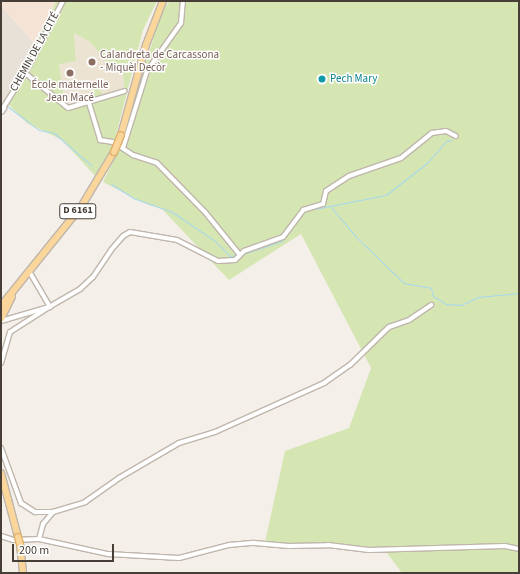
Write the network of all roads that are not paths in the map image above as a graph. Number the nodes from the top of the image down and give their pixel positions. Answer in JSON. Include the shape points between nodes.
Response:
{"nodes":[{"id":1,"x":63,"y":1,"type":"edge"},
{"id":2,"x":163,"y":1,"type":"edge"},
{"id":3,"x":183,"y":1,"type":"edge"},
{"id":4,"x":25,"y":73,"type":"junction"},
{"id":5,"x":125,"y":91,"type":"dead end"},
{"id":6,"x":131,"y":97,"type":"junction"},
{"id":7,"x":136,"y":102,"type":"junction"},
{"id":8,"x":89,"y":103,"type":"junction"},
{"id":9,"x":2,"y":110,"type":"edge"},
{"id":10,"x":128,"y":110,"type":"junction"},
{"id":11,"x":456,"y":136,"type":"dead end"},
{"id":12,"x":123,"y":148,"type":"junction"},
{"id":13,"x":240,"y":255,"type":"junction"},
{"id":14,"x":33,"y":264,"type":"junction"},
{"id":15,"x":29,"y":270,"type":"junction"},
{"id":16,"x":431,"y":305,"type":"dead end"},
{"id":17,"x":1,"y":306,"type":"edge"},
{"id":18,"x":50,"y":307,"type":"junction"},
{"id":19,"x":1,"y":320,"type":"edge"},
{"id":20,"x":1,"y":363,"type":"edge"},
{"id":21,"x":1,"y":448,"type":"edge"},
{"id":22,"x":1,"y":473,"type":"edge"},
{"id":23,"x":52,"y":512,"type":"junction"},
{"id":24,"x":1,"y":536,"type":"edge"},
{"id":25,"x":39,"y":539,"type":"junction"},
{"id":26,"x":519,"y":549,"type":"edge"},
{"id":27,"x":22,"y":573,"type":"edge"}],
"edges":[{"from":1,"to":4,"type":"street","name":"CHEMIN DE LA CITÉ"},
{"from":2,"to":6,"type":"main road","number":"D 6161","via":[[155,16]]},
{"from":3,"to":7,"type":"street","via":[[181,23],[153,59]]},
{"from":4,"to":8,"type":"street","via":[[68,108]]},
{"from":4,"to":9,"type":"street","name":"CHEMIN DE LA CITÉ"},
{"from":5,"to":8,"type":"street"},
{"from":6,"to":7,"type":"street"},
{"from":6,"to":10,"type":"main road","number":"D 6161"},
{"from":7,"to":10,"type":"street"},
{"from":7,"to":12,"type":"street"},
{"from":8,"to":12,"type":"street","via":[[100,140],[113,142]]},
{"from":10,"to":14,"type":"main road","number":"D 6161","bridge":true,"via":[[114,152],[81,207]]},
{"from":11,"to":13,"type":"street","via":[[446,131],[432,133],[401,158],[349,176],[326,191],[323,204],[303,210],[283,237]]},
{"from":12,"to":13,"type":"street","via":[[133,155],[157,163],[205,212]]},
{"from":13,"to":18,"type":"street","via":[[235,260],[218,261],[177,240],[130,232],[111,250],[93,277],[80,289]]},
{"from":14,"to":15,"type":"main road","number":"D 6161"},
{"from":14,"to":17,"type":"main road"},
{"from":15,"to":18,"type":"street"},
{"from":15,"to":19,"type":"main road","number":"D 6161","via":[[12,296]]},
{"from":16,"to":23,"type":"street","via":[[409,320],[389,327],[350,365],[324,383],[214,432],[179,443],[122,475],[85,502]]},
{"from":18,"to":19,"type":"street"},
{"from":18,"to":20,"type":"street","via":[[10,332]]},
{"from":21,"to":23,"type":"street","via":[[21,503],[35,512]]},
{"from":22,"to":27,"type":"main road","via":[[19,541]]},
{"from":23,"to":25,"type":"street","via":[[43,524]]},
{"from":24,"to":25,"type":"street","via":[[13,540]]},
{"from":25,"to":26,"type":"street","via":[[108,554],[172,558],[194,556],[229,545],[254,543],[288,546],[328,544],[369,550],[505,546]]}]}
